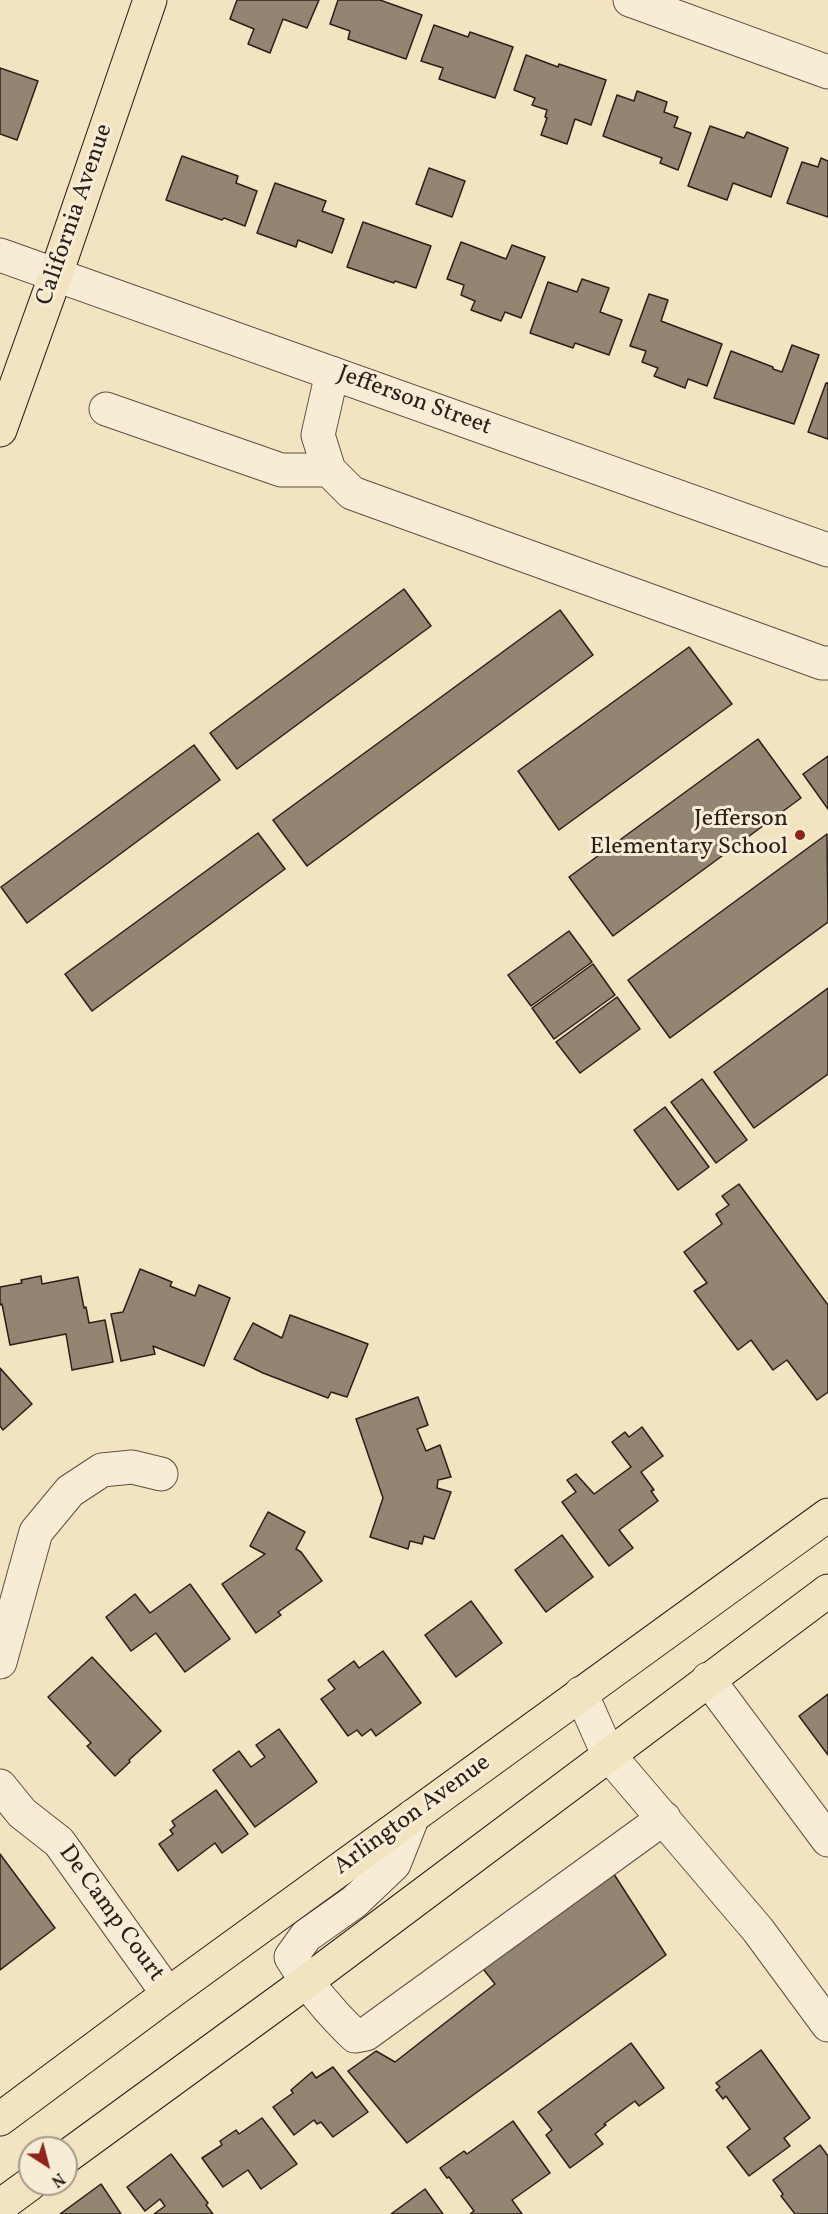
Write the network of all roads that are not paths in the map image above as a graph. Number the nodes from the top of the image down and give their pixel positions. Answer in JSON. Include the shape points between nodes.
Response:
{"nodes":[{"id":1,"x":150,"y":0,"type":"edge"},
{"id":2,"x":630,"y":0,"type":"edge"},
{"id":3,"x":828,"y":72,"type":"edge"},
{"id":4,"x":0,"y":255,"type":"edge"},
{"id":5,"x":56,"y":274,"type":"junction"},
{"id":6,"x":332,"y":373,"type":"junction"},
{"id":7,"x":106,"y":409,"type":"dead end"},
{"id":8,"x":0,"y":430,"type":"edge"},
{"id":9,"x":329,"y":470,"type":"junction"},
{"id":10,"x":828,"y":550,"type":"edge"},
{"id":11,"x":828,"y":663,"type":"edge"},
{"id":12,"x":161,"y":1474,"type":"dead end"},
{"id":13,"x":828,"y":1515,"type":"edge"},
{"id":14,"x":828,"y":1591,"type":"edge"},
{"id":15,"x":0,"y":1662,"type":"edge"},
{"id":16,"x":708,"y":1679,"type":"junction"},
{"id":17,"x":581,"y":1693,"type":"junction"},
{"id":18,"x":608,"y":1754,"type":"junction"},
{"id":19,"x":0,"y":1786,"type":"edge"},
{"id":20,"x":413,"y":1816,"type":"junction"},
{"id":21,"x":664,"y":1818,"type":"junction"},
{"id":22,"x":828,"y":1840,"type":"edge"},
{"id":23,"x":306,"y":1982,"type":"junction"},
{"id":24,"x":168,"y":1994,"type":"junction"},
{"id":25,"x":828,"y":2025,"type":"edge"},
{"id":26,"x":0,"y":2119,"type":"edge"},
{"id":27,"x":78,"y":2148,"type":"edge"},
{"id":28,"x":18,"y":2193,"type":"edge"},
{"id":29,"x":0,"y":2206,"type":"edge"}],
"edges":[{"from":1,"to":5,"type":"main road","name":"California Avenue"},
{"from":2,"to":3,"type":"street"},
{"from":4,"to":5,"type":"street","name":"Jefferson Street"},
{"from":5,"to":6,"type":"street","name":"Jefferson Street"},
{"from":5,"to":8,"type":"main road","name":"California Avenue"},
{"from":6,"to":9,"type":"street","via":[[318,435]]},
{"from":6,"to":10,"type":"street","name":"Jefferson Street"},
{"from":7,"to":9,"type":"street","via":[[281,470]]},
{"from":9,"to":11,"type":"street","via":[[352,493]]},
{"from":12,"to":15,"type":"street","via":[[132,1467],[102,1470],[70,1491],[36,1532]]},
{"from":13,"to":17,"type":"main road","name":"Arlington Avenue"},
{"from":14,"to":16,"type":"main road"},
{"from":16,"to":18,"type":"main road"},
{"from":16,"to":22,"type":"street"},
{"from":17,"to":18,"type":"street"},
{"from":17,"to":20,"type":"main road","name":"Arlington Avenue"},
{"from":18,"to":21,"type":"street"},
{"from":18,"to":23,"type":"main road"},
{"from":19,"to":24,"type":"street","name":"De Camp Court","via":[[22,1813],[59,1842]]},
{"from":20,"to":23,"type":"street","via":[[394,1864],[354,1902],[306,1936],[291,1957]]},
{"from":20,"to":24,"type":"main road","name":"Arlington Avenue"},
{"from":21,"to":23,"type":"street","via":[[366,2034],[355,2036]]},
{"from":21,"to":25,"type":"street","via":[[758,1930]]},
{"from":23,"to":27,"type":"main road"},
{"from":24,"to":26,"type":"main road","name":"Arlington Avenue"},
{"from":28,"to":29,"type":"main road"}]}
